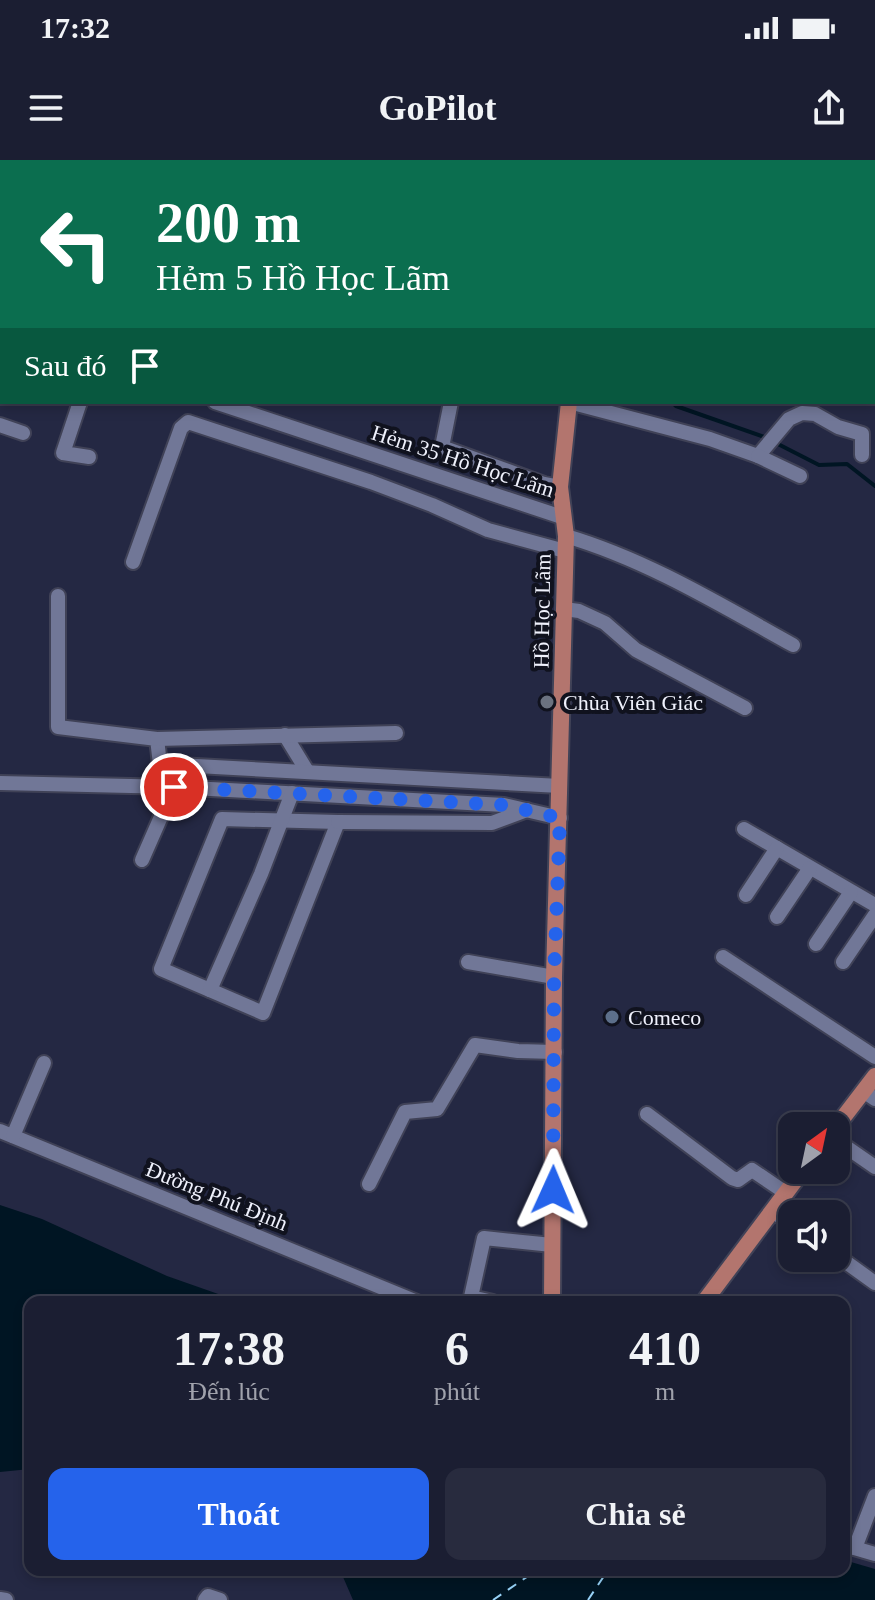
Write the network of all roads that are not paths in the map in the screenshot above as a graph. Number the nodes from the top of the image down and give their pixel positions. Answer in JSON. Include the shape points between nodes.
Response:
{"nodes":[{"id":1,"x":79,"y":404,"type":"edge"},
{"id":2,"x":221,"y":404,"type":"edge"},
{"id":3,"x":451,"y":404,"type":"edge"},
{"id":4,"x":569,"y":404,"type":"edge"},
{"id":5,"x":577,"y":404,"type":"edge"},
{"id":6,"x":0,"y":425,"type":"edge"},
{"id":7,"x":23,"y":433,"type":"dead end"},
{"id":8,"x":862,"y":455,"type":"dead end"},
{"id":9,"x":758,"y":456,"type":"junction"},
{"id":10,"x":89,"y":457,"type":"dead end"},
{"id":11,"x":800,"y":476,"type":"dead end"},
{"id":12,"x":560,"y":487,"type":"junction"},
{"id":13,"x":562,"y":517,"type":"junction"},
{"id":14,"x":565,"y":544,"type":"junction"},
{"id":15,"x":133,"y":562,"type":"dead end"},
{"id":16,"x":58,"y":596,"type":"dead end"},
{"id":17,"x":564,"y":609,"type":"junction"},
{"id":18,"x":793,"y":645,"type":"dead end"},
{"id":19,"x":745,"y":708,"type":"dead end"},
{"id":20,"x":396,"y":733,"type":"dead end"},
{"id":21,"x":285,"y":735,"type":"junction"},
{"id":22,"x":157,"y":739,"type":"junction"},
{"id":23,"x":160,"y":764,"type":"junction"},
{"id":24,"x":307,"y":771,"type":"junction"},
{"id":25,"x":0,"y":783,"type":"edge"},
{"id":26,"x":560,"y":786,"type":"junction"},
{"id":27,"x":174,"y":787,"type":"junction"},
{"id":28,"x":157,"y":788,"type":"junction"},
{"id":29,"x":292,"y":793,"type":"junction"},
{"id":30,"x":528,"y":810,"type":"junction"},
{"id":31,"x":560,"y":818,"type":"junction"},
{"id":32,"x":280,"y":822,"type":"junction"},
{"id":33,"x":338,"y":822,"type":"junction"},
{"id":34,"x":744,"y":829,"type":"dead end"},
{"id":35,"x":777,"y":848,"type":"junction"},
{"id":36,"x":142,"y":860,"type":"dead end"},
{"id":37,"x":810,"y":868,"type":"junction"},
{"id":38,"x":851,"y":892,"type":"junction"},
{"id":39,"x":746,"y":895,"type":"dead end"},
{"id":40,"x":875,"y":905,"type":"edge"},
{"id":41,"x":875,"y":915,"type":"edge"},
{"id":42,"x":777,"y":917,"type":"dead end"},
{"id":43,"x":816,"y":944,"type":"dead end"},
{"id":44,"x":723,"y":957,"type":"dead end"},
{"id":45,"x":468,"y":962,"type":"dead end"},
{"id":46,"x":843,"y":962,"type":"dead end"},
{"id":47,"x":554,"y":977,"type":"junction"},
{"id":48,"x":210,"y":990,"type":"junction"},
{"id":49,"x":555,"y":1052,"type":"junction"},
{"id":50,"x":875,"y":1057,"type":"edge"},
{"id":51,"x":44,"y":1063,"type":"dead end"},
{"id":52,"x":875,"y":1076,"type":"edge"},
{"id":53,"x":869,"y":1095,"type":"edge"},
{"id":54,"x":850,"y":1113,"type":"edge"},
{"id":55,"x":647,"y":1114,"type":"dead end"},
{"id":56,"x":6,"y":1133,"type":"edge"},
{"id":57,"x":850,"y":1150,"type":"edge"},
{"id":58,"x":875,"y":1167,"type":"edge"},
{"id":59,"x":369,"y":1184,"type":"dead end"},
{"id":60,"x":793,"y":1184,"type":"edge"},
{"id":61,"x":786,"y":1193,"type":"junction"},
{"id":62,"x":773,"y":1211,"type":"junction"},
{"id":63,"x":778,"y":1215,"type":"edge"},
{"id":64,"x":552,"y":1245,"type":"junction"},
{"id":65,"x":850,"y":1265,"type":"edge"},
{"id":66,"x":875,"y":1283,"type":"edge"},
{"id":67,"x":402,"y":1296,"type":"edge"},
{"id":68,"x":471,"y":1296,"type":"edge"},
{"id":69,"x":552,"y":1296,"type":"edge"},
{"id":70,"x":709,"y":1296,"type":"edge"},
{"id":71,"x":875,"y":1496,"type":"edge"},
{"id":72,"x":850,"y":1547,"type":"edge"},
{"id":73,"x":875,"y":1554,"type":"edge"},
{"id":74,"x":205,"y":1600,"type":"edge"},
{"id":75,"x":220,"y":1600,"type":"edge"}],
"edges":[{"from":1,"to":10,"type":"street","via":[[63,453]]},
{"from":2,"to":13,"type":"street","name":"Hẻm 35 Hồ Học Lãm"},
{"from":3,"to":12,"type":"street","via":[[442,447]]},
{"from":4,"to":12,"type":"main road","name":"Hồ Học Lãm"},
{"from":5,"to":9,"type":"street"},
{"from":6,"to":7,"type":"street"},
{"from":8,"to":9,"type":"street","via":[[862,434],[802,413],[789,419]]},
{"from":9,"to":11,"type":"street"},
{"from":12,"to":13,"type":"main road","name":"Hồ Học Lãm"},
{"from":13,"to":14,"type":"main road","name":"Hồ Học Lãm"},
{"from":14,"to":15,"type":"street","via":[[488,530],[371,482],[188,422],[181,428]]},
{"from":14,"to":17,"type":"main road","name":"Hồ Học Lãm"},
{"from":14,"to":18,"type":"street","via":[[608,549],[677,580]]},
{"from":16,"to":22,"type":"street","via":[[58,727]]},
{"from":17,"to":19,"type":"street","via":[[605,623],[636,650]]},
{"from":17,"to":26,"type":"main road","name":"Hồ Học Lãm"},
{"from":20,"to":21,"type":"street"},
{"from":21,"to":22,"type":"street"},
{"from":21,"to":24,"type":"street"},
{"from":22,"to":23,"type":"street"},
{"from":23,"to":24,"type":"street"},
{"from":23,"to":28,"type":"street"},
{"from":24,"to":26,"type":"street"},
{"from":25,"to":28,"type":"street"},
{"from":26,"to":31,"type":"main road","name":"Hồ Học Lãm"},
{"from":27,"to":28,"type":"street"},
{"from":27,"to":29,"type":"street"},
{"from":27,"to":36,"type":"street"},
{"from":29,"to":30,"type":"street"},
{"from":29,"to":32,"type":"street"},
{"from":30,"to":31,"type":"street"},
{"from":30,"to":33,"type":"street","via":[[492,823]]},
{"from":31,"to":47,"type":"main road","name":"Hồ Học Lãm"},
{"from":32,"to":33,"type":"street"},
{"from":32,"to":48,"type":"street"},
{"from":32,"to":48,"type":"street","via":[[222,819],[161,969]]},
{"from":33,"to":48,"type":"street","via":[[263,1013]]},
{"from":34,"to":35,"type":"street"},
{"from":35,"to":37,"type":"street"},
{"from":35,"to":39,"type":"street"},
{"from":37,"to":38,"type":"street"},
{"from":37,"to":42,"type":"street"},
{"from":38,"to":40,"type":"street"},
{"from":38,"to":43,"type":"street"},
{"from":41,"to":46,"type":"street"},
{"from":44,"to":50,"type":"street"},
{"from":45,"to":47,"type":"street"},
{"from":47,"to":49,"type":"main road","name":"Hồ Học Lãm"},
{"from":49,"to":59,"type":"street","via":[[475,1045],[437,1109],[405,1112]]},
{"from":49,"to":64,"type":"main road","name":"Hồ Học Lãm"},
{"from":51,"to":56,"type":"street"},
{"from":52,"to":53,"type":"main road"},
{"from":53,"to":54,"type":"main road"},
{"from":55,"to":61,"type":"street","via":[[732,1178],[738,1180],[752,1170]]},
{"from":56,"to":67,"type":"street","name":"Đường Phú Định"},
{"from":57,"to":58,"type":"street"},
{"from":60,"to":61,"type":"main road"},
{"from":61,"to":62,"type":"main road"},
{"from":62,"to":63,"type":"street"},
{"from":62,"to":70,"type":"main road"},
{"from":64,"to":68,"type":"street","via":[[484,1238]]},
{"from":64,"to":69,"type":"main road","name":"Hồ Học Lãm"},
{"from":65,"to":66,"type":"street"},
{"from":71,"to":72,"type":"street"},
{"from":72,"to":73,"type":"street"},
{"from":74,"to":75,"type":"street"}]}
